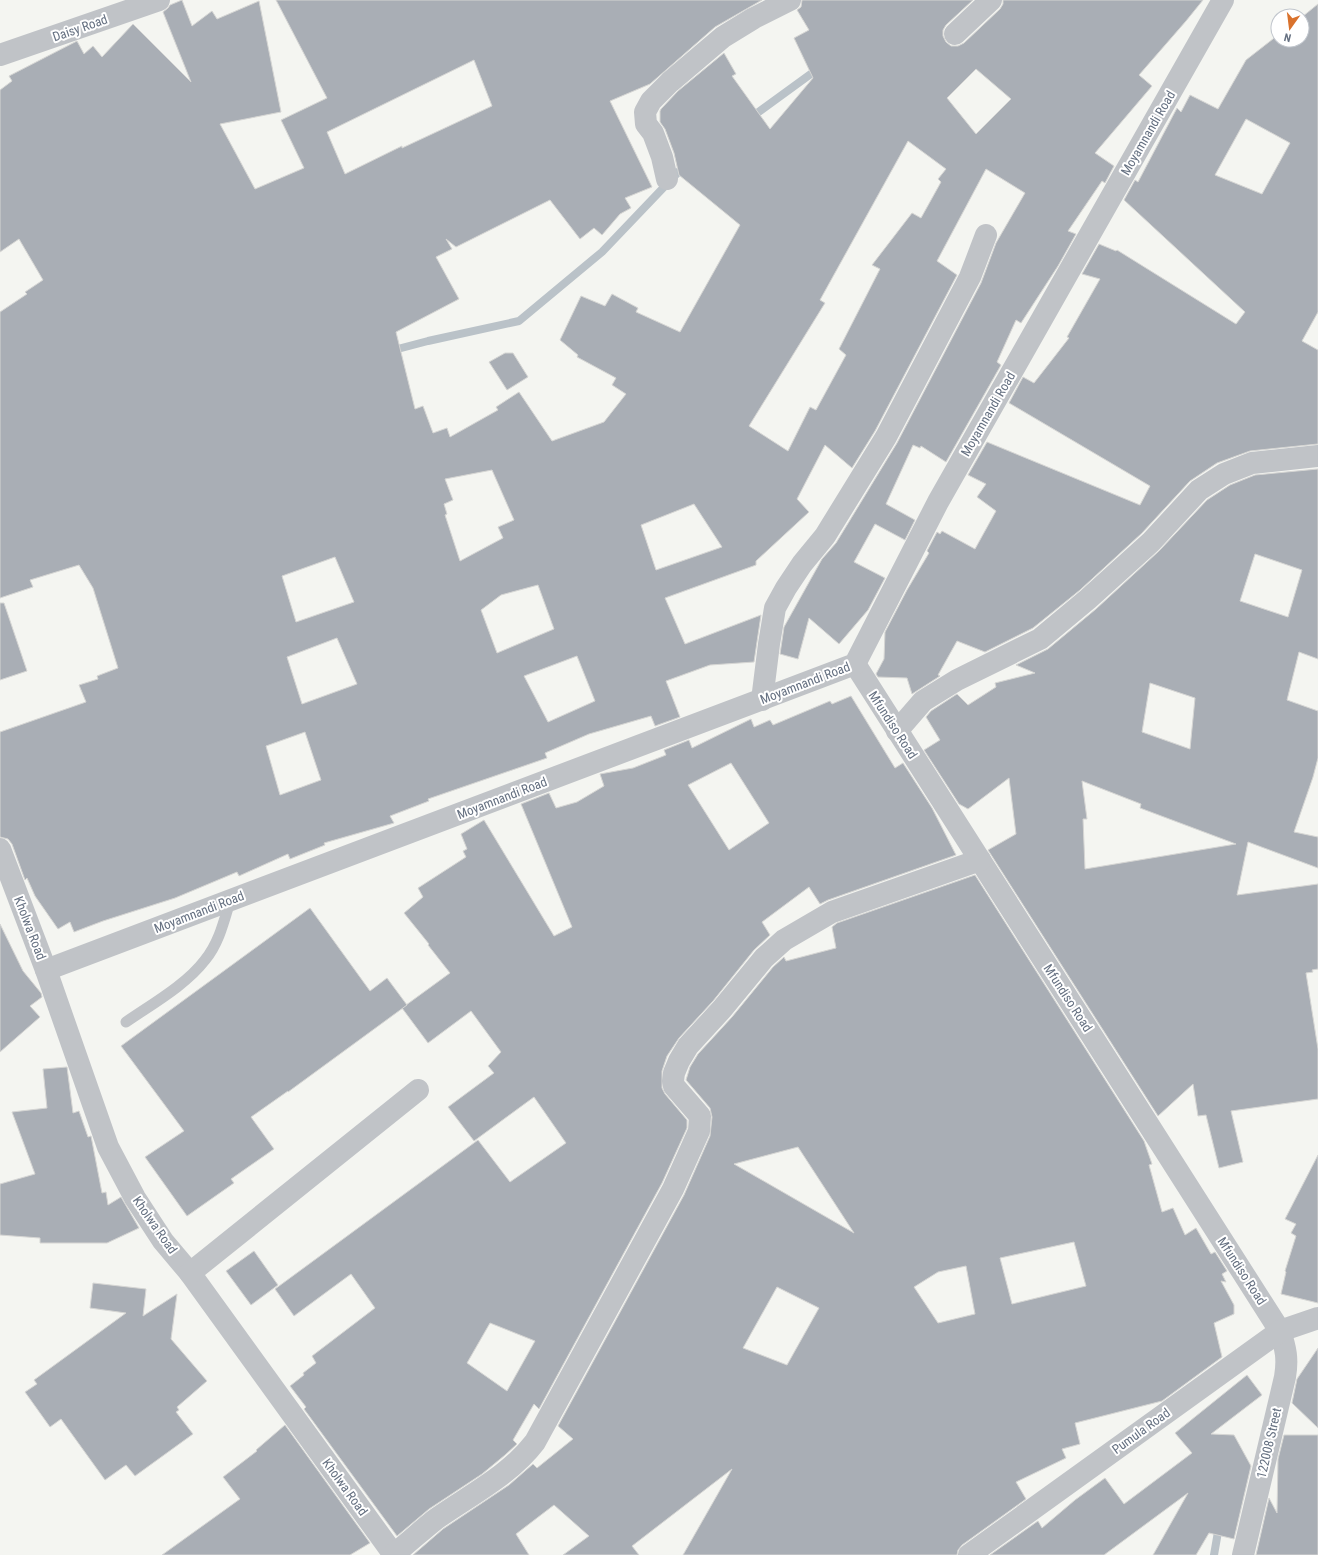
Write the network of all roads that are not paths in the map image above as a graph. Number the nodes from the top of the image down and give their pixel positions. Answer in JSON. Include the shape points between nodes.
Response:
{"nodes":[{"id":1,"x":159,"y":0,"type":"edge"},
{"id":2,"x":790,"y":0,"type":"edge"},
{"id":3,"x":991,"y":0,"type":"edge"},
{"id":4,"x":1223,"y":0,"type":"edge"},
{"id":5,"x":955,"y":34,"type":"dead end"},
{"id":6,"x":0,"y":55,"type":"edge"},
{"id":7,"x":667,"y":179,"type":"dead end"},
{"id":8,"x":986,"y":235,"type":"dead end"},
{"id":9,"x":1318,"y":456,"type":"edge"},
{"id":10,"x":855,"y":664,"type":"junction"},
{"id":11,"x":762,"y":700,"type":"junction"},
{"id":12,"x":897,"y":731,"type":"junction"},
{"id":13,"x":0,"y":849,"type":"edge"},
{"id":14,"x":980,"y":860,"type":"junction"},
{"id":15,"x":230,"y":901,"type":"junction"},
{"id":16,"x":46,"y":970,"type":"junction"},
{"id":17,"x":126,"y":1022,"type":"dead end"},
{"id":18,"x":418,"y":1090,"type":"dead end"},
{"id":19,"x":190,"y":1273,"type":"junction"},
{"id":20,"x":1318,"y":1318,"type":"edge"},
{"id":21,"x":1280,"y":1331,"type":"junction"},
{"id":22,"x":394,"y":1555,"type":"edge"},
{"id":23,"x":969,"y":1555,"type":"edge"},
{"id":24,"x":1243,"y":1555,"type":"edge"}],
"edges":[{"from":1,"to":6,"type":"street","name":"Daisy Road"},
{"from":2,"to":7,"type":"street","via":[[723,37],[651,101],[645,112],[646,124],[653,133]]},
{"from":3,"to":5,"type":"street"},
{"from":4,"to":10,"type":"street","name":"Moyamnandi Road","via":[[938,502]]},
{"from":8,"to":11,"type":"street","via":[[970,277],[886,437],[825,536],[786,588],[776,608]]},
{"from":9,"to":12,"type":"street","via":[[1252,463],[1224,474],[1200,490],[1151,542],[1040,639],[957,680],[923,701]]},
{"from":10,"to":11,"type":"street","name":"Moyamnandi Road"},
{"from":10,"to":12,"type":"street","name":"Mfundiso Road"},
{"from":11,"to":15,"type":"street","name":"Moyamnandi Road"},
{"from":12,"to":14,"type":"street","name":"Mfundiso Road"},
{"from":13,"to":16,"type":"street","name":"Kholwa Road"},
{"from":14,"to":21,"type":"street","name":"Mfundiso Road"},
{"from":14,"to":22,"type":"street","via":[[832,912],[784,940],[764,958],[688,1046],[679,1061],[673,1081],[674,1086],[700,1116],[700,1131],[674,1189],[535,1442],[506,1472],[435,1520]]},
{"from":15,"to":16,"type":"street","name":"Moyamnandi Road"},
{"from":15,"to":17,"type":"lane","via":[[220,934],[206,960],[187,979]]},
{"from":16,"to":19,"type":"street","name":"Kholwa Road","via":[[108,1147],[135,1198],[163,1241]]},
{"from":18,"to":19,"type":"street"},
{"from":19,"to":22,"type":"street","name":"Kholwa Road"},
{"from":20,"to":21,"type":"street","name":"Pumula Road"},
{"from":21,"to":23,"type":"street","name":"Pumula Road"},
{"from":21,"to":24,"type":"street","name":"122008 Street","via":[[1287,1351],[1286,1370]]}]}
